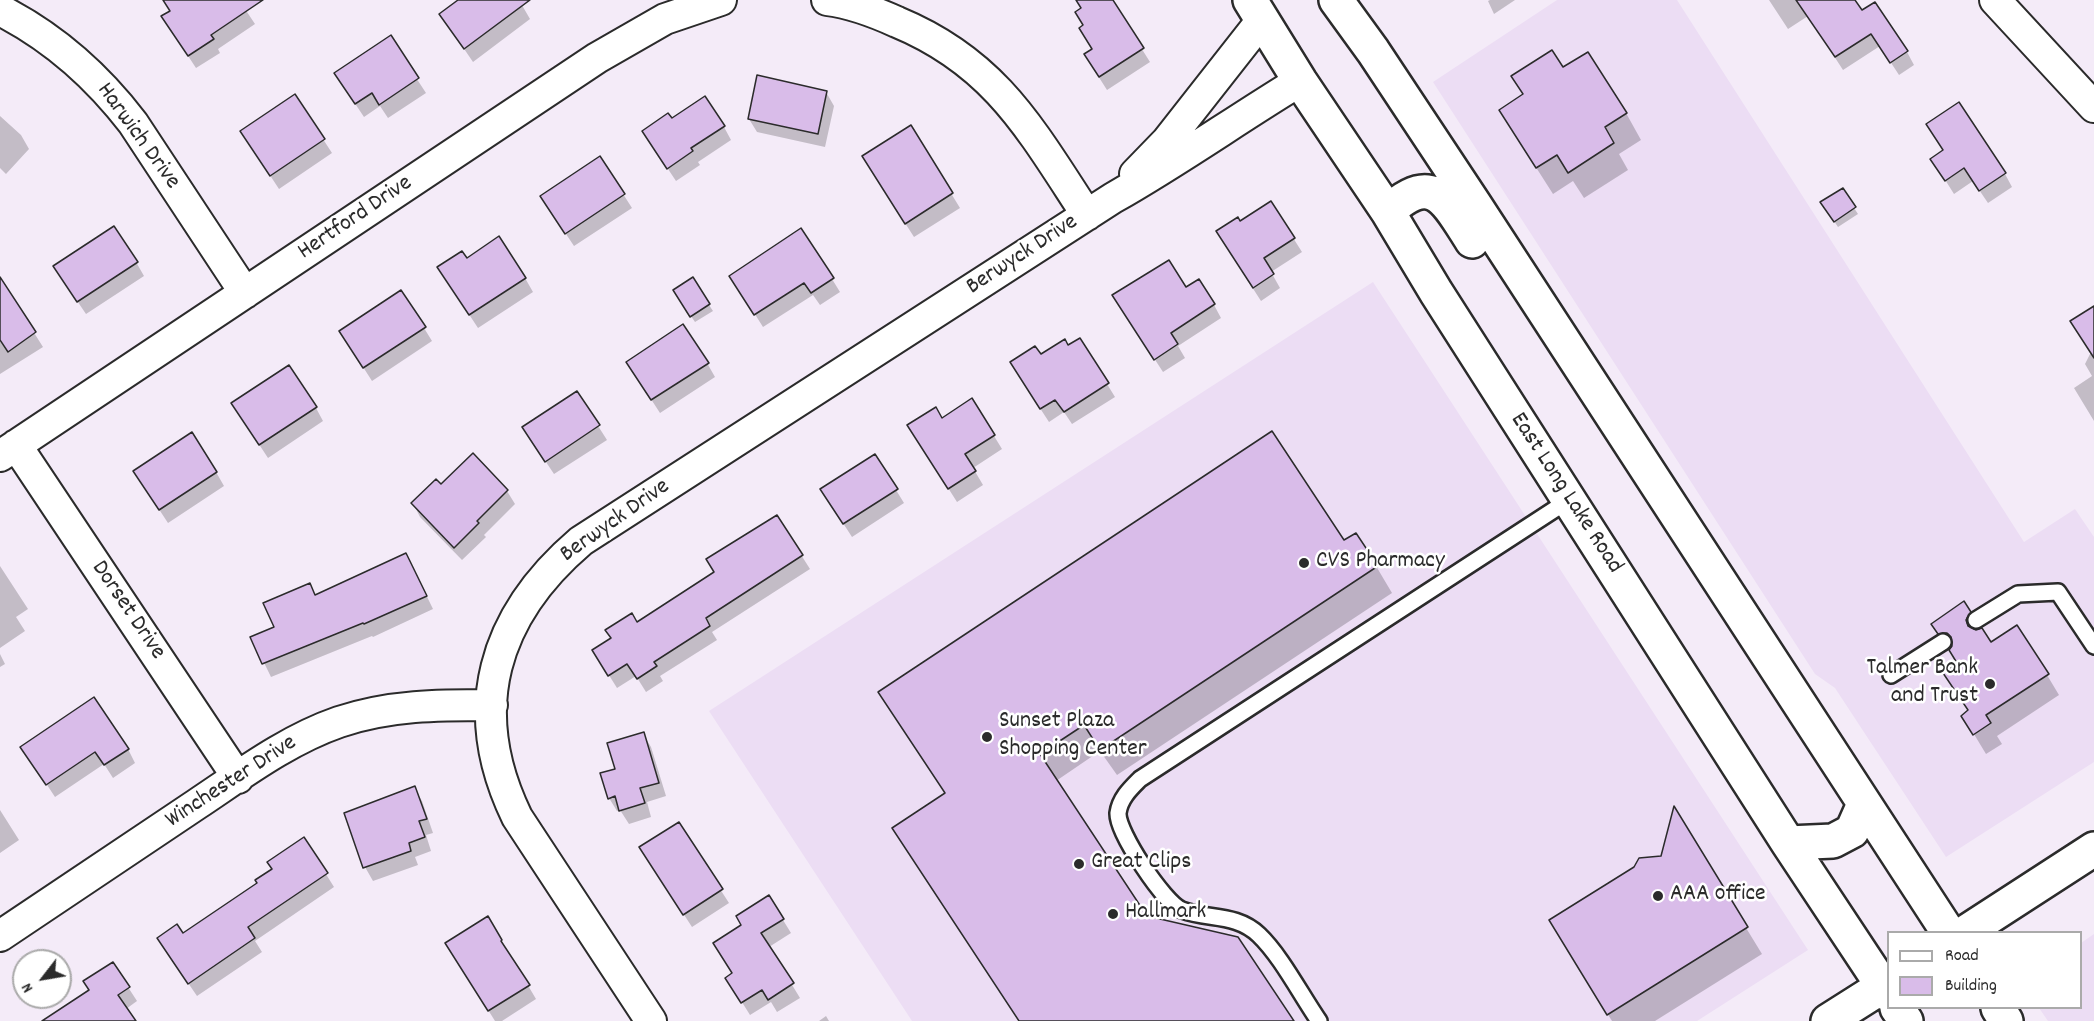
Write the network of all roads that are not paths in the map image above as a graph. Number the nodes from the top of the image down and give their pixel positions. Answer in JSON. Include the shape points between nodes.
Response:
{"nodes":[{"id":1,"x":721,"y":0,"type":"edge"},
{"id":2,"x":827,"y":0,"type":"edge"},
{"id":3,"x":1311,"y":0,"type":"edge"},
{"id":4,"x":1336,"y":0,"type":"edge"},
{"id":5,"x":1995,"y":0,"type":"edge"},
{"id":6,"x":880,"y":7,"type":"edge"},
{"id":7,"x":0,"y":10,"type":"edge"},
{"id":8,"x":1256,"y":10,"type":"edge"},
{"id":9,"x":1386,"y":71,"type":"junction"},
{"id":10,"x":1300,"y":81,"type":"junction"},
{"id":11,"x":2094,"y":107,"type":"edge"},
{"id":12,"x":1113,"y":198,"type":"junction"},
{"id":13,"x":1388,"y":212,"type":"junction"},
{"id":14,"x":1087,"y":215,"type":"junction"},
{"id":15,"x":246,"y":292,"type":"junction"},
{"id":16,"x":8,"y":450,"type":"edge"},
{"id":17,"x":1569,"y":500,"type":"junction"},
{"id":18,"x":1976,"y":620,"type":"dead end"},
{"id":19,"x":1758,"y":640,"type":"junction"},
{"id":20,"x":1943,"y":642,"type":"dead end"},
{"id":21,"x":2094,"y":646,"type":"edge"},
{"id":22,"x":1891,"y":675,"type":"dead end"},
{"id":23,"x":492,"y":705,"type":"junction"},
{"id":24,"x":238,"y":778,"type":"junction"},
{"id":25,"x":1864,"y":804,"type":"junction"},
{"id":26,"x":1788,"y":843,"type":"junction"},
{"id":27,"x":2094,"y":849,"type":"edge"},
{"id":28,"x":1947,"y":931,"type":"edge"},
{"id":29,"x":1969,"y":931,"type":"edge"},
{"id":30,"x":0,"y":936,"type":"edge"},
{"id":31,"x":1887,"y":990,"type":"edge"},
{"id":32,"x":1887,"y":994,"type":"edge"},
{"id":33,"x":651,"y":1021,"type":"edge"},
{"id":34,"x":1318,"y":1021,"type":"edge"},
{"id":35,"x":1828,"y":1021,"type":"edge"}],
"edges":[{"from":1,"to":15,"type":"street","name":"Hertford Drive","via":[[665,19],[597,58]]},
{"from":2,"to":6,"type":"street"},
{"from":3,"to":9,"type":"main road","via":[[1350,56],[1371,72]]},
{"from":4,"to":9,"type":"main road"},
{"from":5,"to":11,"type":"street"},
{"from":6,"to":14,"type":"street","via":[[957,54],[1006,98],[1032,129]]},
{"from":7,"to":15,"type":"street","name":"Harwich Drive","via":[[65,51],[113,96]]},
{"from":8,"to":10,"type":"main road","name":"East Long Lake Road"},
{"from":8,"to":12,"type":"street","name":"Berwyck Drive","via":[[1244,46],[1167,141]]},
{"from":9,"to":19,"type":"main road"},
{"from":10,"to":12,"type":"street","name":"Berwyck Drive","via":[[1162,171]]},
{"from":10,"to":13,"type":"main road","name":"East Long Lake Road"},
{"from":12,"to":14,"type":"street","name":"Berwyck Drive"},
{"from":13,"to":17,"type":"main road","name":"East Long Lake Road"},
{"from":13,"to":19,"type":"main road","via":[[1414,192],[1427,191],[1442,199],[1707,599]]},
{"from":14,"to":23,"type":"street","name":"Berwyck Drive","via":[[581,541],[525,599],[513,621],[497,665]]},
{"from":15,"to":16,"type":"street","name":"Hertford Drive"},
{"from":16,"to":24,"type":"street","name":"Dorset Drive"},
{"from":17,"to":26,"type":"main road","name":"East Long Lake Road"},
{"from":17,"to":34,"type":"lane","via":[[1140,779],[1126,793],[1118,813],[1122,833],[1161,891],[1180,910],[1224,918],[1246,925],[1259,935]]},
{"from":18,"to":21,"type":"lane","via":[[2018,594],[2058,592]]},
{"from":19,"to":25,"type":"main road"},
{"from":20,"to":22,"type":"lane"},
{"from":23,"to":24,"type":"street","name":"Winchester Drive","via":[[426,705],[368,714],[312,732]]},
{"from":23,"to":33,"type":"street","name":"Berwyck Drive","via":[[493,736],[508,798]]},
{"from":24,"to":30,"type":"street","name":"Winchester Drive"},
{"from":25,"to":26,"type":"main road","via":[[1852,831],[1833,841]]},
{"from":25,"to":28,"type":"main road"},
{"from":26,"to":31,"type":"main road","name":"East Long Lake Road"},
{"from":27,"to":29,"type":"main road"},
{"from":32,"to":35,"type":"main road"}]}
